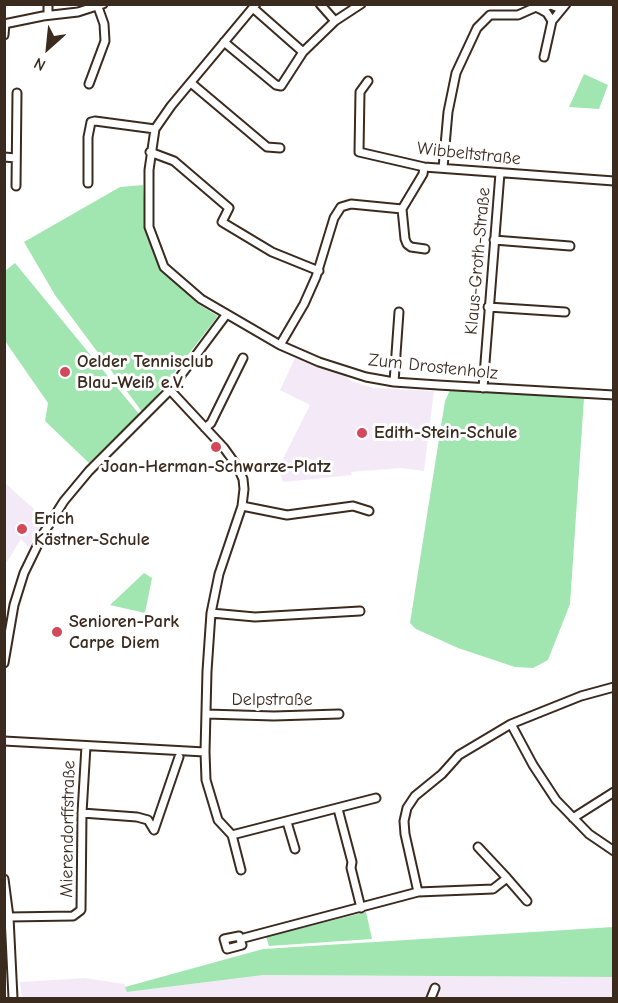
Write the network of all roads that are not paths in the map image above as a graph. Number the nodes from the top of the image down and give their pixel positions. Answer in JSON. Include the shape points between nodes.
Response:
{"nodes":[{"id":1,"x":48,"y":4,"type":"edge"},
{"id":2,"x":320,"y":4,"type":"edge"},
{"id":3,"x":361,"y":4,"type":"edge"},
{"id":4,"x":100,"y":6,"type":"edge"},
{"id":5,"x":255,"y":6,"type":"edge"},
{"id":6,"x":564,"y":7,"type":"edge"},
{"id":7,"x":540,"y":9,"type":"junction"},
{"id":8,"x":48,"y":15,"type":"junction"},
{"id":9,"x":335,"y":21,"type":"junction"},
{"id":10,"x":552,"y":21,"type":"junction"},
{"id":11,"x":5,"y":24,"type":"edge"},
{"id":12,"x":4,"y":35,"type":"edge"},
{"id":13,"x":224,"y":42,"type":"junction"},
{"id":14,"x":303,"y":52,"type":"junction"},
{"id":15,"x":544,"y":57,"type":"dead end"},
{"id":16,"x":368,"y":81,"type":"dead end"},
{"id":17,"x":191,"y":83,"type":"junction"},
{"id":18,"x":89,"y":84,"type":"dead end"},
{"id":19,"x":17,"y":93,"type":"dead end"},
{"id":20,"x":155,"y":129,"type":"junction"},
{"id":21,"x":280,"y":148,"type":"dead end"},
{"id":22,"x":150,"y":152,"type":"junction"},
{"id":23,"x":4,"y":157,"type":"edge"},
{"id":24,"x":16,"y":158,"type":"junction"},
{"id":25,"x":424,"y":167,"type":"junction"},
{"id":26,"x":443,"y":168,"type":"junction"},
{"id":27,"x":500,"y":173,"type":"junction"},
{"id":28,"x":614,"y":181,"type":"edge"},
{"id":29,"x":88,"y":183,"type":"dead end"},
{"id":30,"x":16,"y":186,"type":"dead end"},
{"id":31,"x":402,"y":209,"type":"junction"},
{"id":32,"x":494,"y":240,"type":"junction"},
{"id":33,"x":570,"y":246,"type":"dead end"},
{"id":34,"x":425,"y":249,"type":"dead end"},
{"id":35,"x":319,"y":271,"type":"junction"},
{"id":36,"x":488,"y":307,"type":"junction"},
{"id":37,"x":399,"y":312,"type":"dead end"},
{"id":38,"x":565,"y":312,"type":"dead end"},
{"id":39,"x":226,"y":315,"type":"junction"},
{"id":40,"x":280,"y":345,"type":"junction"},
{"id":41,"x":243,"y":358,"type":"dead end"},
{"id":42,"x":394,"y":382,"type":"junction"},
{"id":43,"x":483,"y":388,"type":"junction"},
{"id":44,"x":170,"y":390,"type":"junction"},
{"id":45,"x":614,"y":395,"type":"edge"},
{"id":46,"x":205,"y":428,"type":"junction"},
{"id":47,"x":242,"y":506,"type":"junction"},
{"id":48,"x":369,"y":511,"type":"dead end"},
{"id":49,"x":360,"y":611,"type":"dead end"},
{"id":50,"x":211,"y":613,"type":"junction"},
{"id":51,"x":4,"y":663,"type":"edge"},
{"id":52,"x":614,"y":687,"type":"edge"},
{"id":53,"x":206,"y":714,"type":"junction"},
{"id":54,"x":339,"y":714,"type":"dead end"},
{"id":55,"x":511,"y":724,"type":"junction"},
{"id":56,"x":4,"y":741,"type":"edge"},
{"id":57,"x":86,"y":746,"type":"junction"},
{"id":58,"x":204,"y":752,"type":"junction"},
{"id":59,"x":179,"y":758,"type":"dead end"},
{"id":60,"x":614,"y":792,"type":"edge"},
{"id":61,"x":376,"y":798,"type":"dead end"},
{"id":62,"x":338,"y":809,"type":"junction"},
{"id":63,"x":82,"y":813,"type":"junction"},
{"id":64,"x":573,"y":818,"type":"junction"},
{"id":65,"x":287,"y":822,"type":"junction"},
{"id":66,"x":232,"y":835,"type":"junction"},
{"id":67,"x":478,"y":847,"type":"dead end"},
{"id":68,"x":295,"y":849,"type":"dead end"},
{"id":69,"x":614,"y":851,"type":"edge"},
{"id":70,"x":241,"y":870,"type":"dead end"},
{"id":71,"x":507,"y":878,"type":"junction"},
{"id":72,"x":4,"y":879,"type":"edge"},
{"id":73,"x":418,"y":892,"type":"junction"},
{"id":74,"x":527,"y":901,"type":"dead end"},
{"id":75,"x":362,"y":908,"type":"junction"},
{"id":76,"x":9,"y":917,"type":"junction"},
{"id":77,"x":240,"y":939,"type":"dead end"},
{"id":78,"x":435,"y":988,"type":"dead end"},
{"id":79,"x":13,"y":999,"type":"edge"},
{"id":80,"x":431,"y":999,"type":"edge"}],
"edges":[{"from":1,"to":8,"type":"street"},
{"from":2,"to":9,"type":"street"},
{"from":3,"to":9,"type":"street"},
{"from":4,"to":8,"type":"street"},
{"from":4,"to":18,"type":"street","via":[[105,41]]},
{"from":5,"to":13,"type":"street"},
{"from":5,"to":14,"type":"street"},
{"from":6,"to":7,"type":"street","via":[[551,5]]},
{"from":6,"to":10,"type":"street"},
{"from":7,"to":10,"type":"street"},
{"from":7,"to":26,"type":"street","via":[[518,15],[490,15],[477,28],[456,73]]},
{"from":8,"to":11,"type":"street"},
{"from":9,"to":14,"type":"street"},
{"from":10,"to":15,"type":"street"},
{"from":11,"to":12,"type":"street"},
{"from":13,"to":14,"type":"street","via":[[279,86]]},
{"from":13,"to":17,"type":"street"},
{"from":16,"to":25,"type":"street","name":"Wibbeltstraße","via":[[360,92],[359,152]]},
{"from":17,"to":20,"type":"street"},
{"from":17,"to":21,"type":"street","via":[[267,147]]},
{"from":19,"to":24,"type":"street"},
{"from":20,"to":22,"type":"street","name":"Zum Drostenholz"},
{"from":20,"to":29,"type":"street","via":[[91,122]]},
{"from":22,"to":35,"type":"street","via":[[174,161],[229,208],[222,222],[272,252]]},
{"from":22,"to":39,"type":"street","name":"Zum Drostenholz","via":[[149,227],[164,267]]},
{"from":23,"to":24,"type":"street"},
{"from":24,"to":30,"type":"street"},
{"from":25,"to":26,"type":"street","name":"Wibbeltstraße"},
{"from":25,"to":31,"type":"street"},
{"from":26,"to":27,"type":"street","name":"Wibbeltstraße"},
{"from":27,"to":28,"type":"street","name":"Wibbeltstraße"},
{"from":27,"to":32,"type":"street","name":"Klaus-Groth-Straße"},
{"from":31,"to":34,"type":"street","via":[[407,244]]},
{"from":31,"to":35,"type":"street","via":[[351,204],[341,207],[334,218]]},
{"from":32,"to":33,"type":"street"},
{"from":32,"to":36,"type":"street","name":"Klaus-Groth-Straße"},
{"from":35,"to":40,"type":"street"},
{"from":36,"to":38,"type":"street"},
{"from":36,"to":43,"type":"street","name":"Klaus-Groth-Straße"},
{"from":37,"to":42,"type":"street"},
{"from":39,"to":40,"type":"street","name":"Zum Drostenholz"},
{"from":39,"to":44,"type":"street"},
{"from":40,"to":42,"type":"street","name":"Zum Drostenholz","via":[[319,362]]},
{"from":41,"to":46,"type":"street"},
{"from":42,"to":43,"type":"street","name":"Zum Drostenholz"},
{"from":43,"to":45,"type":"street","name":"Zum Drostenholz"},
{"from":44,"to":46,"type":"street"},
{"from":44,"to":51,"type":"street","via":[[91,469],[43,534],[14,605]]},
{"from":46,"to":47,"type":"street","via":[[237,466],[243,479]]},
{"from":47,"to":48,"type":"street","via":[[288,515],[353,506]]},
{"from":47,"to":50,"type":"street","via":[[219,574]]},
{"from":49,"to":50,"type":"street","via":[[255,617]]},
{"from":50,"to":53,"type":"street"},
{"from":52,"to":55,"type":"street"},
{"from":53,"to":54,"type":"street","name":"Delpstraße"},
{"from":53,"to":58,"type":"street"},
{"from":55,"to":64,"type":"street","via":[[556,800]]},
{"from":55,"to":73,"type":"street","via":[[459,755],[407,808],[406,840]]},
{"from":56,"to":57,"type":"street","name":"Mierendorffstraße"},
{"from":57,"to":58,"type":"street","name":"Mierendorffstraße"},
{"from":57,"to":63,"type":"street","name":"Mierendorffstraße"},
{"from":58,"to":66,"type":"street","via":[[206,780],[218,820]]},
{"from":59,"to":63,"type":"street","via":[[154,830],[148,820],[136,817]]},
{"from":60,"to":64,"type":"street"},
{"from":61,"to":62,"type":"street"},
{"from":62,"to":65,"type":"street"},
{"from":62,"to":75,"type":"street"},
{"from":63,"to":76,"type":"street","name":"Mierendorffstraße","via":[[81,910],[73,916]]},
{"from":64,"to":69,"type":"street"},
{"from":65,"to":66,"type":"street"},
{"from":65,"to":68,"type":"street"},
{"from":66,"to":70,"type":"street"},
{"from":67,"to":71,"type":"street"},
{"from":71,"to":73,"type":"street","via":[[493,889]]},
{"from":71,"to":74,"type":"street"},
{"from":72,"to":76,"type":"street"},
{"from":73,"to":75,"type":"street"},
{"from":75,"to":77,"type":"street"},
{"from":76,"to":79,"type":"street"},
{"from":78,"to":80,"type":"street"}]}
